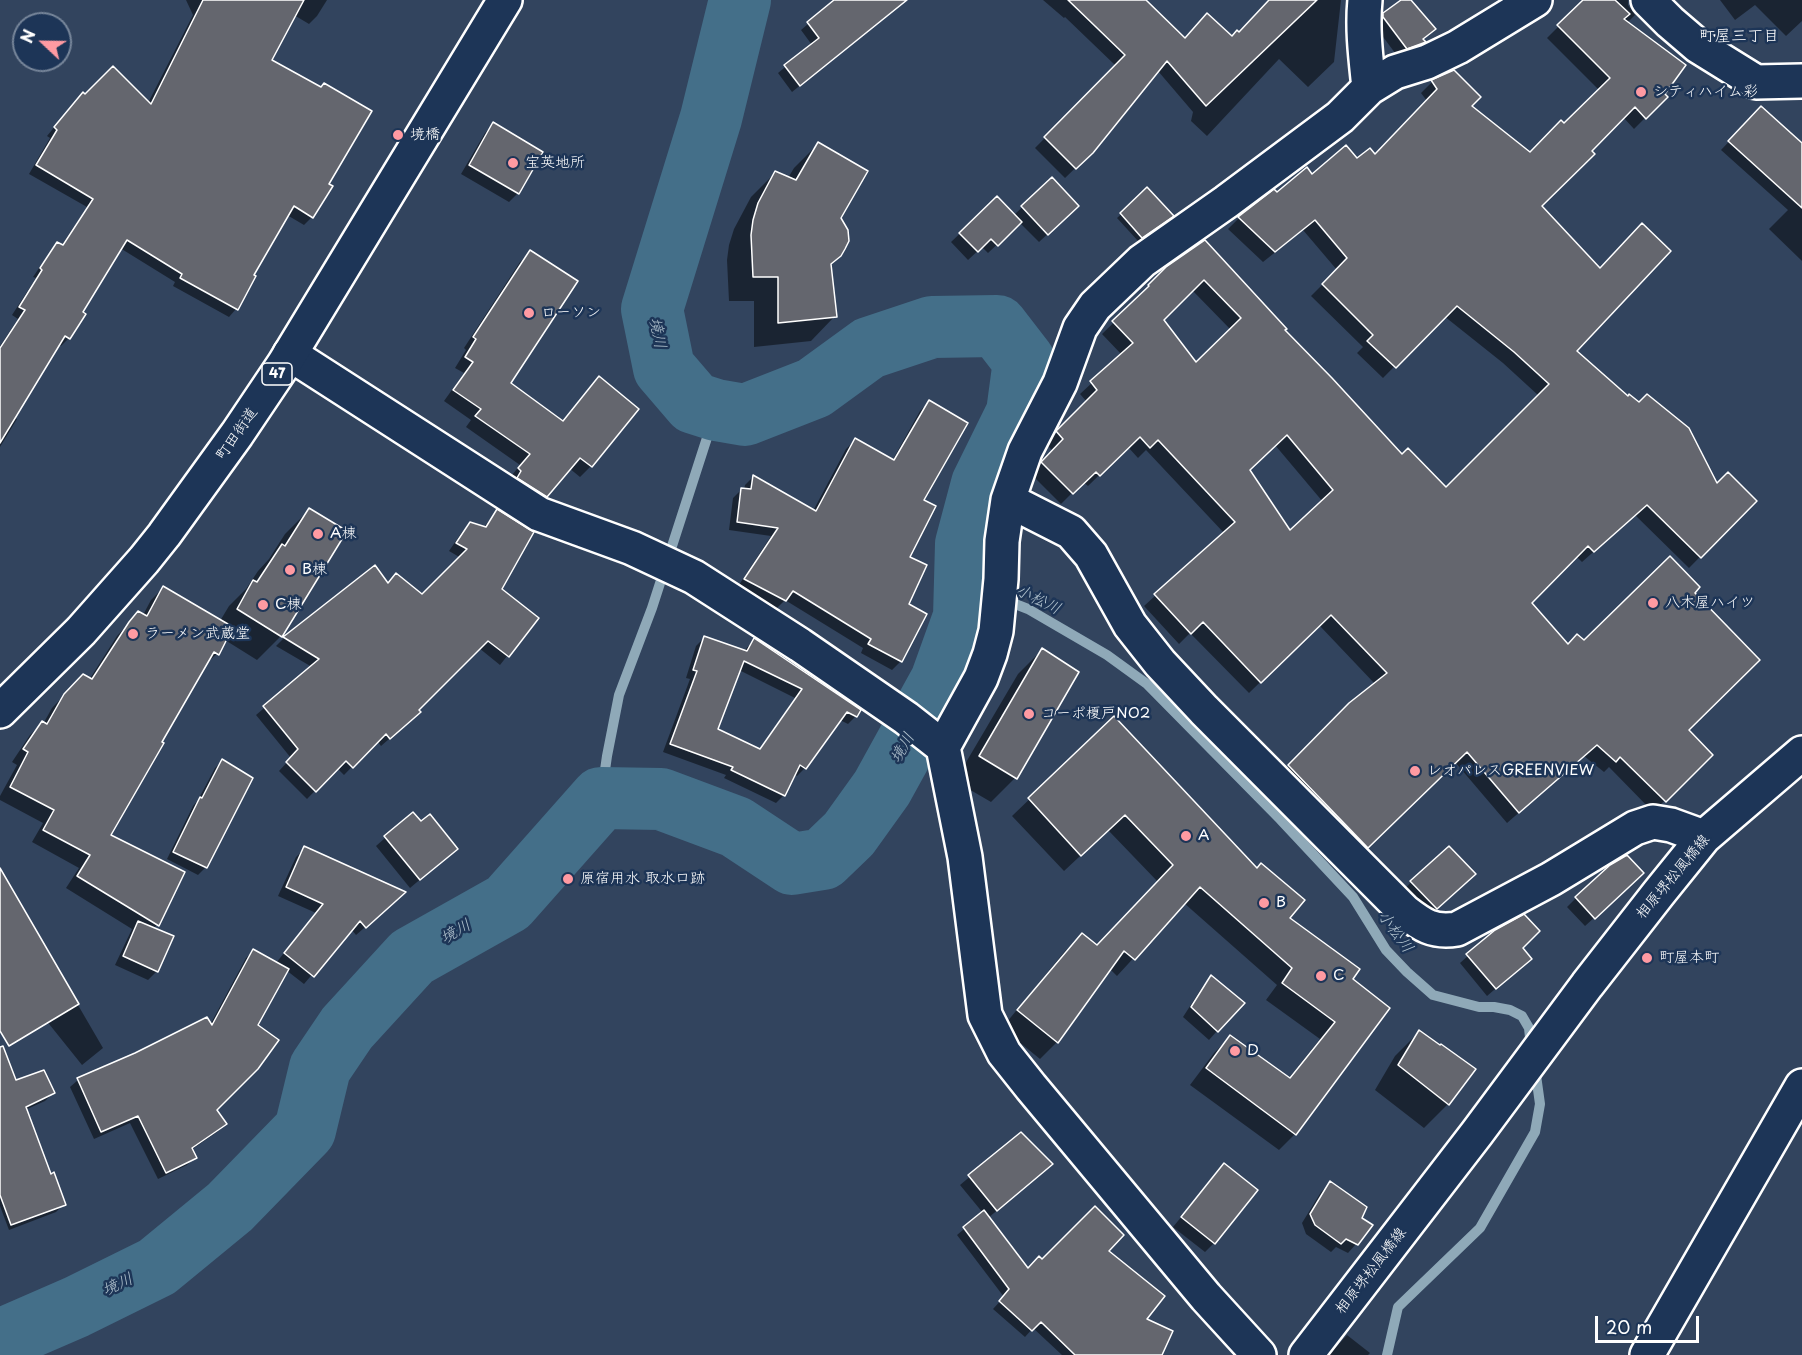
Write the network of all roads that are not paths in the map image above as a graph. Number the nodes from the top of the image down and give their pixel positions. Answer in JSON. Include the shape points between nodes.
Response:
{"nodes":[{"id":1,"x":505,"y":0,"type":"edge"},
{"id":2,"x":1365,"y":0,"type":"edge"},
{"id":3,"x":1535,"y":0,"type":"edge"},
{"id":4,"x":1648,"y":0,"type":"edge"},
{"id":5,"x":1802,"y":81,"type":"edge"},
{"id":6,"x":1370,"y":88,"type":"junction"},
{"id":7,"x":290,"y":354,"type":"junction"},
{"id":8,"x":1008,"y":500,"type":"junction"},
{"id":9,"x":0,"y":711,"type":"edge"},
{"id":10,"x":926,"y":734,"type":"junction"},
{"id":11,"x":1802,"y":753,"type":"edge"},
{"id":12,"x":1704,"y":837,"type":"junction"},
{"id":13,"x":1802,"y":1086,"type":"edge"},
{"id":14,"x":1259,"y":1355,"type":"edge"},
{"id":15,"x":1306,"y":1355,"type":"edge"},
{"id":16,"x":1647,"y":1355,"type":"edge"}],
"edges":[{"from":1,"to":7,"type":"street","name":"町田街道","number":"47"},
{"from":2,"to":6,"type":"street"},
{"from":3,"to":6,"type":"street","via":[[1458,47],[1395,72]]},
{"from":4,"to":5,"type":"street","via":[[1698,46],[1756,82]]},
{"from":6,"to":8,"type":"street","via":[[1330,124],[1142,261],[1095,306],[1080,328],[1060,383],[1025,451]]},
{"from":7,"to":9,"type":"street","name":"町田街道","number":"47","via":[[237,434],[144,560],[81,631]]},
{"from":7,"to":10,"type":"street","via":[[539,514],[632,548],[694,577],[800,645]]},
{"from":8,"to":10,"type":"street","via":[[996,631],[981,678]]},
{"from":8,"to":12,"type":"street","via":[[1071,532],[1091,555],[1130,625],[1160,663],[1404,911],[1428,927],[1457,929],[1635,828],[1653,822]]},
{"from":10,"to":14,"type":"street","via":[[965,857],[985,1015],[1004,1053],[1206,1297]]},
{"from":11,"to":12,"type":"street","name":"相原堺松風橋線"},
{"from":12,"to":15,"type":"street","name":"相原堺松風橋線"},
{"from":13,"to":16,"type":"street"}]}
